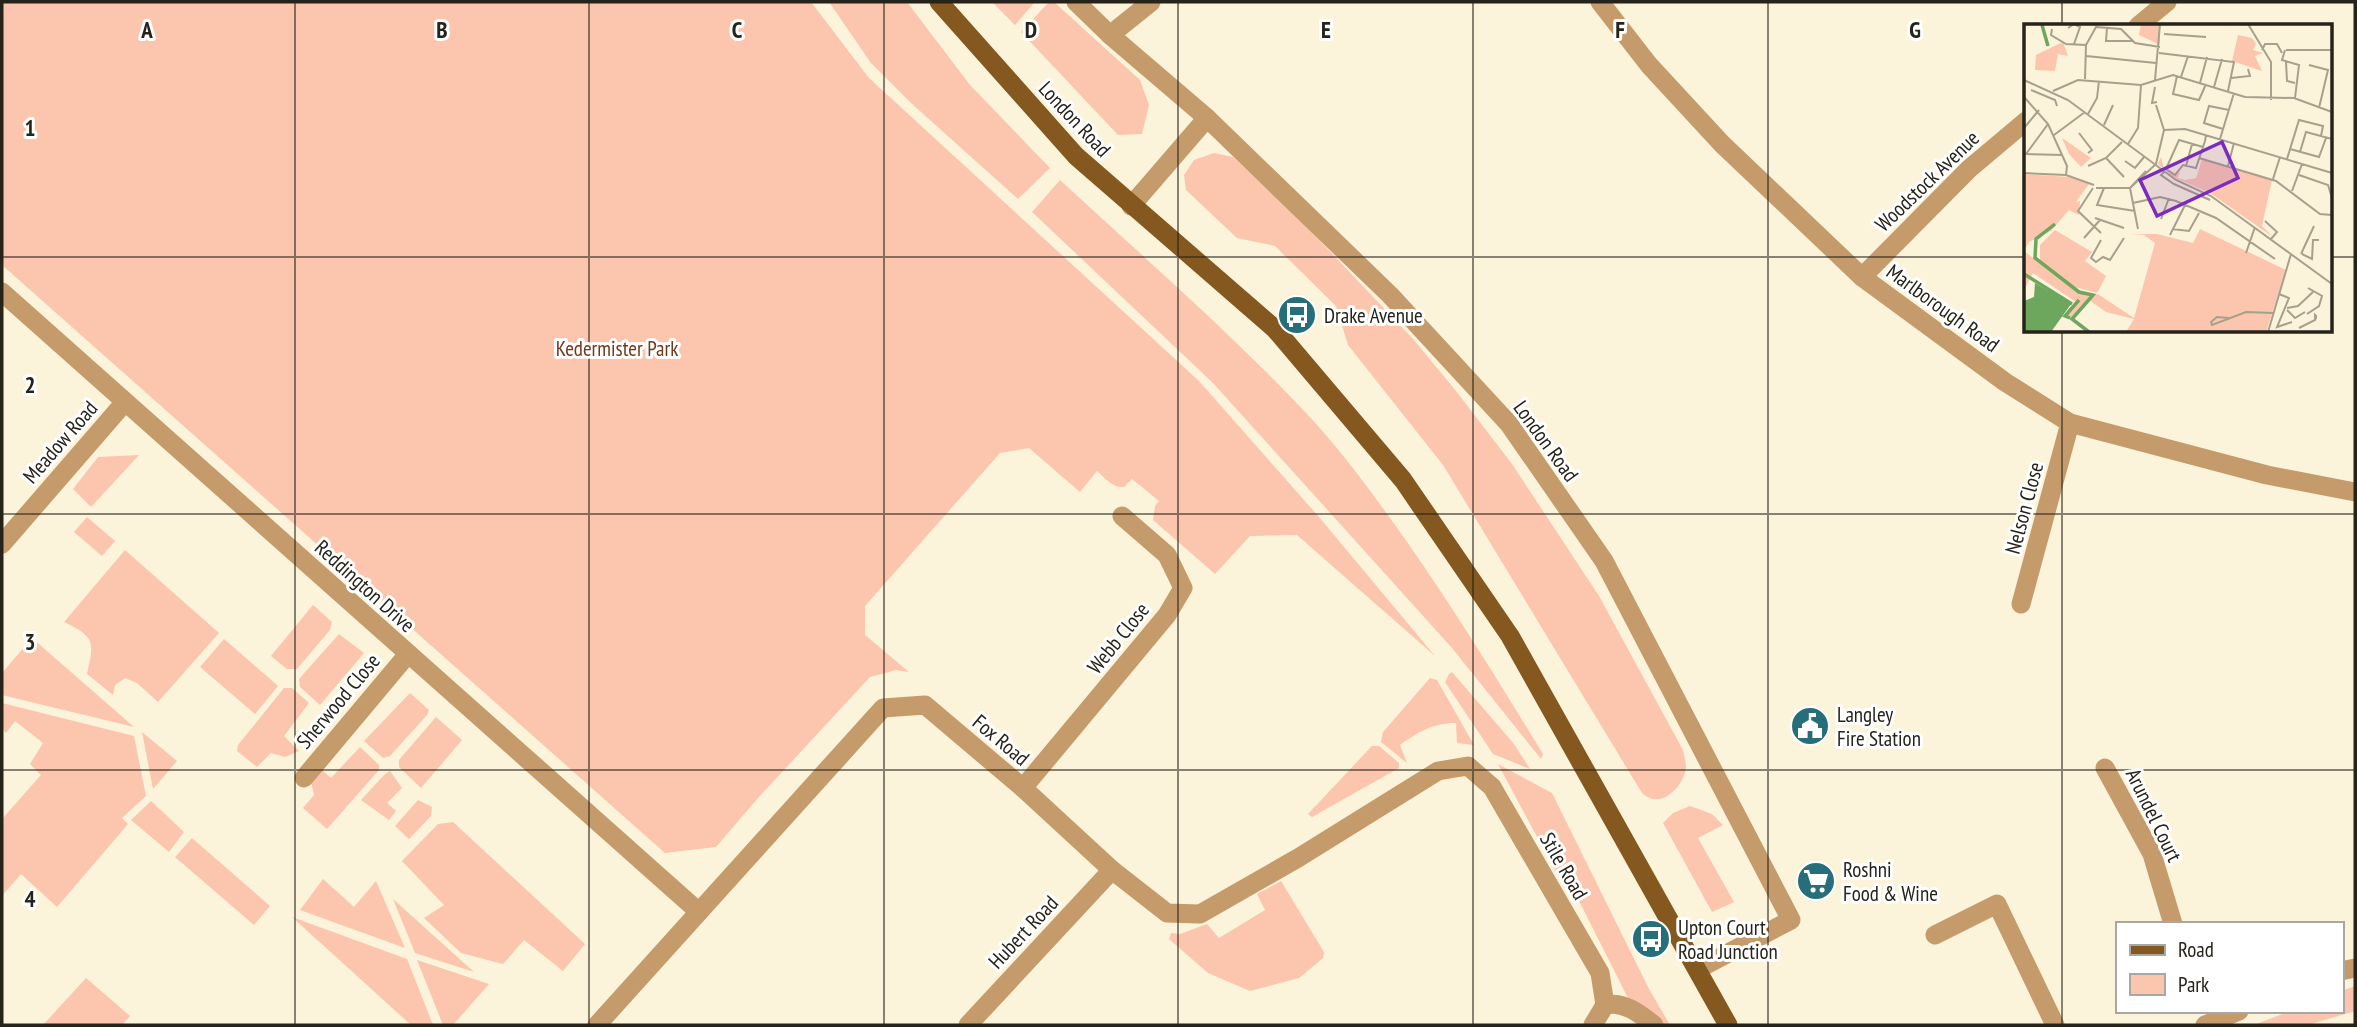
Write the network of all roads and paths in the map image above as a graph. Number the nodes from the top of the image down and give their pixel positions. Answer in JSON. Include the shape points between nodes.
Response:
{"nodes":[{"id":1,"x":939,"y":2,"type":"edge"},
{"id":2,"x":1076,"y":2,"type":"edge"},
{"id":3,"x":1151,"y":2,"type":"edge"},
{"id":4,"x":1600,"y":2,"type":"edge"},
{"id":5,"x":2167,"y":2,"type":"edge"},
{"id":6,"x":2140,"y":24,"type":"edge"},
{"id":7,"x":1110,"y":35,"type":"junction"},
{"id":8,"x":1207,"y":118,"type":"junction"},
{"id":9,"x":2024,"y":123,"type":"edge"},
{"id":10,"x":1131,"y":206,"type":"junction"},
{"id":11,"x":1861,"y":277,"type":"junction"},
{"id":12,"x":2,"y":292,"type":"edge"},
{"id":13,"x":125,"y":402,"type":"junction"},
{"id":14,"x":2070,"y":423,"type":"junction"},
{"id":15,"x":2355,"y":492,"type":"edge"},
{"id":16,"x":1122,"y":516,"type":"dead end"},
{"id":17,"x":2,"y":544,"type":"edge"},
{"id":18,"x":2021,"y":604,"type":"dead end"},
{"id":19,"x":408,"y":653,"type":"junction"},
{"id":20,"x":2105,"y":768,"type":"dead end"},
{"id":21,"x":1438,"y":771,"type":"joint"},
{"id":22,"x":304,"y":778,"type":"dead end"},
{"id":23,"x":1023,"y":788,"type":"junction"},
{"id":24,"x":1112,"y":870,"type":"junction"},
{"id":25,"x":699,"y":912,"type":"junction"},
{"id":26,"x":2172,"y":922,"type":"edge"},
{"id":27,"x":1935,"y":935,"type":"dead end"},
{"id":28,"x":1698,"y":969,"type":"junction"},
{"id":29,"x":1605,"y":1005,"type":"junction"},
{"id":30,"x":2232,"y":1013,"type":"edge"},
{"id":31,"x":2206,"y":1020,"type":"edge"},
{"id":32,"x":597,"y":1025,"type":"edge"},
{"id":33,"x":968,"y":1025,"type":"edge"},
{"id":34,"x":1593,"y":1025,"type":"edge"},
{"id":35,"x":1654,"y":1025,"type":"edge"},
{"id":36,"x":1728,"y":1025,"type":"edge"},
{"id":37,"x":2055,"y":1025,"type":"edge"}],
"edges":[{"from":1,"to":10,"type":"main road","name":"London Road","via":[[1076,156]]},
{"from":2,"to":7,"type":"street","name":"London Road"},
{"from":3,"to":7,"type":"street"},
{"from":4,"to":11,"type":"street","name":"Marlborough Road","via":[[1722,144]]},
{"from":5,"to":6,"type":"street"},
{"from":7,"to":8,"type":"street","name":"London Road"},
{"from":8,"to":10,"type":"street"},
{"from":8,"to":28,"type":"street","name":"London Road","via":[[1390,295],[1508,424],[1604,561],[1791,920]]},
{"from":9,"to":11,"type":"street","name":"Woodstock Avenue","via":[[1969,169]]},
{"from":10,"to":28,"type":"main road","name":"London Road","via":[[1275,329],[1403,480],[1510,636]]},
{"from":11,"to":14,"type":"street","name":"Marlborough Road","via":[[2005,382]]},
{"from":12,"to":13,"type":"street","name":"Reddington Drive"},
{"from":13,"to":17,"type":"street","name":"Meadow Road"},
{"from":13,"to":19,"type":"street","name":"Reddington Drive"},
{"from":14,"to":15,"type":"street","name":"Marlborough Road","via":[[2267,475]]},
{"from":14,"to":18,"type":"street","name":"Nelson Close"},
{"from":16,"to":23,"type":"street","name":"Webb Close","via":[[1167,555],[1183,588],[1167,615]]},
{"from":19,"to":22,"type":"street","name":"Sherwood Close"},
{"from":19,"to":25,"type":"street","name":"Reddington Drive"},
{"from":20,"to":26,"type":"street","name":"Arundel Court","via":[[2152,854]]},
{"from":21,"to":24,"type":"street","name":"Fox Road","via":[[1200,914],[1167,913]]},
{"from":21,"to":29,"type":"street","name":"Stile Road","via":[[1468,766],[1492,787],[1600,973]]},
{"from":23,"to":24,"type":"street","name":"Fox Road"},
{"from":23,"to":25,"type":"street","name":"Fox Road","via":[[925,705],[883,708]]},
{"from":24,"to":33,"type":"street","name":"Hubert Road"},
{"from":25,"to":32,"type":"street","name":"Fox Road"},
{"from":27,"to":37,"type":"street","via":[[1997,904]]},
{"from":28,"to":36,"type":"main road","name":"London Road"},
{"from":29,"to":34,"type":"street"},
{"from":29,"to":35,"type":"street","via":[[1615,1003],[1638,1012]]},
{"from":30,"to":31,"type":"street"}]}
